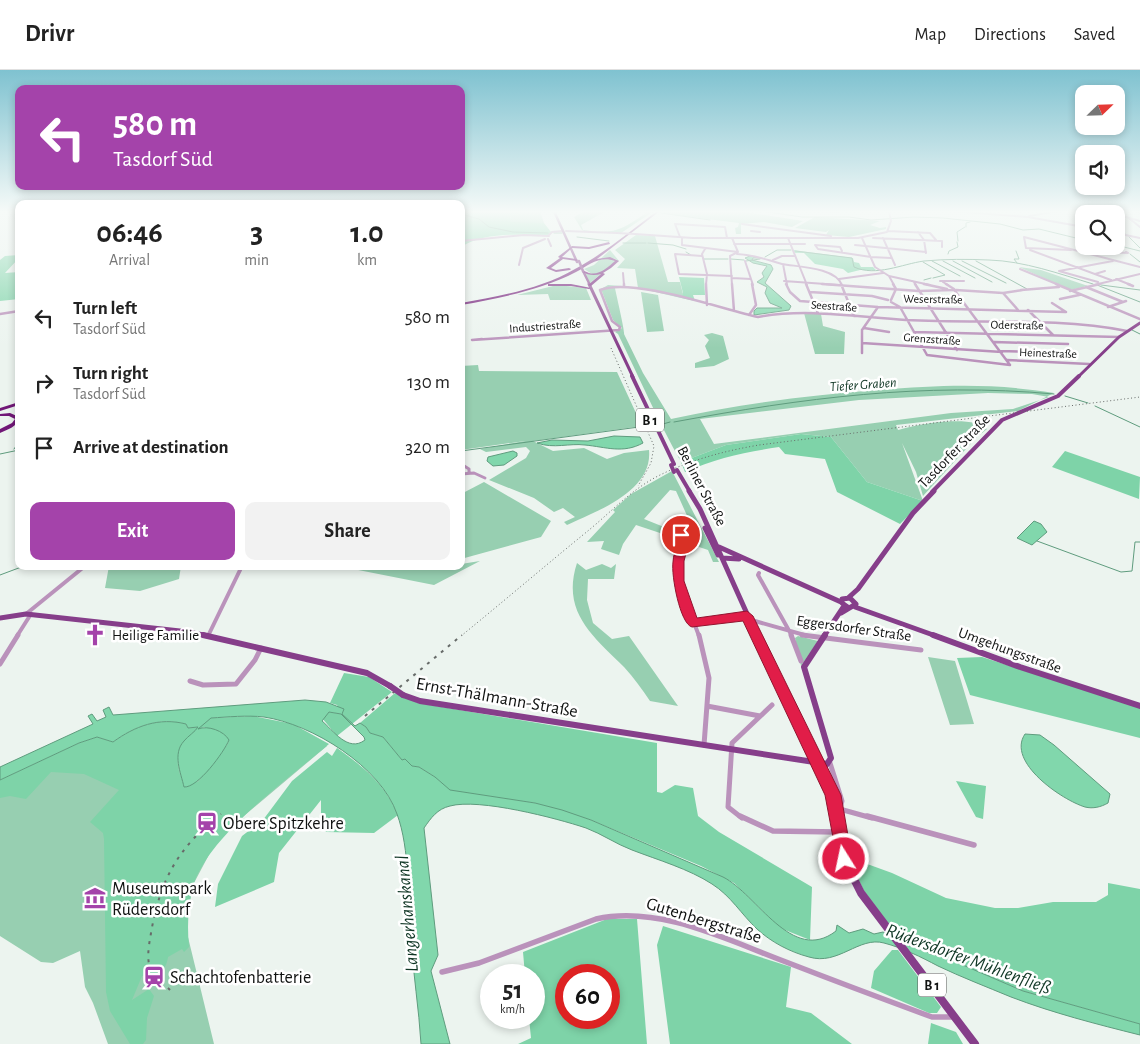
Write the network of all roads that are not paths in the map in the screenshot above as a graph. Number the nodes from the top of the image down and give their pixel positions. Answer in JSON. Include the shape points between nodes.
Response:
{"nodes":[{"id":1,"x":521,"y":256,"type":"edge"},
{"id":2,"x":560,"y":256,"type":"edge"},
{"id":3,"x":575,"y":256,"type":"edge"},
{"id":4,"x":576,"y":256,"type":"edge"},
{"id":5,"x":589,"y":256,"type":"edge"},
{"id":6,"x":593,"y":256,"type":"edge"},
{"id":7,"x":595,"y":256,"type":"edge"},
{"id":8,"x":601,"y":256,"type":"edge"},
{"id":9,"x":615,"y":256,"type":"edge"},
{"id":10,"x":675,"y":256,"type":"edge"},
{"id":11,"x":702,"y":256,"type":"edge"},
{"id":12,"x":730,"y":256,"type":"edge"},
{"id":13,"x":766,"y":256,"type":"edge"},
{"id":14,"x":781,"y":256,"type":"edge"},
{"id":15,"x":795,"y":256,"type":"edge"},
{"id":16,"x":1047,"y":256,"type":"edge"},
{"id":17,"x":1104,"y":256,"type":"edge"},
{"id":18,"x":871,"y":257,"type":"joint"},
{"id":19,"x":891,"y":258,"type":"joint"},
{"id":20,"x":596,"y":260,"type":"junction"},
{"id":21,"x":773,"y":260,"type":"junction"},
{"id":22,"x":1116,"y":260,"type":"junction"},
{"id":23,"x":577,"y":261,"type":"junction"},
{"id":24,"x":745,"y":261,"type":"dead end"},
{"id":25,"x":783,"y":264,"type":"junction"},
{"id":26,"x":519,"y":265,"type":"dead end"},
{"id":27,"x":799,"y":265,"type":"junction"},
{"id":28,"x":895,"y":265,"type":"dead end"},
{"id":29,"x":1140,"y":267,"type":"edge"},
{"id":30,"x":1075,"y":268,"type":"junction"},
{"id":31,"x":1020,"y":269,"type":"dead end"},
{"id":32,"x":569,"y":270,"type":"junction"},
{"id":33,"x":582,"y":271,"type":"junction"},
{"id":34,"x":1105,"y":272,"type":"dead end"},
{"id":35,"x":623,"y":273,"type":"dead end"},
{"id":36,"x":883,"y":273,"type":"junction"},
{"id":37,"x":1093,"y":274,"type":"junction"},
{"id":38,"x":1140,"y":274,"type":"edge"},
{"id":39,"x":706,"y":275,"type":"junction"},
{"id":40,"x":889,"y":276,"type":"junction"},
{"id":41,"x":567,"y":277,"type":"junction"},
{"id":42,"x":732,"y":277,"type":"junction"},
{"id":43,"x":585,"y":279,"type":"junction"},
{"id":44,"x":750,"y":279,"type":"junction"},
{"id":45,"x":839,"y":279,"type":"junction"},
{"id":46,"x":1116,"y":279,"type":"junction"},
{"id":47,"x":546,"y":280,"type":"junction"},
{"id":48,"x":784,"y":280,"type":"junction"},
{"id":49,"x":1111,"y":280,"type":"junction"},
{"id":50,"x":964,"y":281,"type":"dead end"},
{"id":51,"x":806,"y":282,"type":"junction"},
{"id":52,"x":913,"y":282,"type":"junction"},
{"id":53,"x":1100,"y":283,"type":"junction"},
{"id":54,"x":842,"y":285,"type":"junction"},
{"id":55,"x":543,"y":286,"type":"junction"},
{"id":56,"x":590,"y":286,"type":"junction"},
{"id":57,"x":624,"y":286,"type":"junction"},
{"id":58,"x":1133,"y":286,"type":"dead end"},
{"id":59,"x":1061,"y":287,"type":"junction"},
{"id":60,"x":1086,"y":287,"type":"junction"},
{"id":61,"x":896,"y":289,"type":"junction"},
{"id":62,"x":953,"y":290,"type":"junction"},
{"id":63,"x":919,"y":291,"type":"junction"},
{"id":64,"x":1070,"y":291,"type":"junction"},
{"id":65,"x":810,"y":292,"type":"junction"},
{"id":66,"x":1003,"y":293,"type":"junction"},
{"id":67,"x":845,"y":294,"type":"junction"},
{"id":68,"x":1079,"y":295,"type":"junction"},
{"id":69,"x":502,"y":296,"type":"junction"},
{"id":70,"x":480,"y":299,"type":"junction"},
{"id":71,"x":1060,"y":299,"type":"dead end"},
{"id":72,"x":890,"y":301,"type":"junction"},
{"id":73,"x":465,"y":302,"type":"edge"},
{"id":74,"x":465,"y":302,"type":"edge"},
{"id":75,"x":814,"y":302,"type":"junction"},
{"id":76,"x":1052,"y":302,"type":"dead end"},
{"id":77,"x":707,"y":305,"type":"junction"},
{"id":78,"x":850,"y":305,"type":"junction"},
{"id":79,"x":878,"y":307,"type":"junction"},
{"id":80,"x":900,"y":307,"type":"junction"},
{"id":81,"x":1108,"y":307,"type":"junction"},
{"id":82,"x":930,"y":308,"type":"junction"},
{"id":83,"x":970,"y":308,"type":"junction"},
{"id":84,"x":1018,"y":310,"type":"junction"},
{"id":85,"x":1028,"y":310,"type":"junction"},
{"id":86,"x":734,"y":311,"type":"junction"},
{"id":87,"x":15,"y":312,"type":"edge"},
{"id":88,"x":818,"y":313,"type":"junction"},
{"id":89,"x":0,"y":314,"type":"edge"},
{"id":90,"x":749,"y":315,"type":"junction"},
{"id":91,"x":854,"y":316,"type":"junction"},
{"id":92,"x":872,"y":318,"type":"junction"},
{"id":93,"x":1140,"y":319,"type":"edge"},
{"id":94,"x":907,"y":320,"type":"junction"},
{"id":95,"x":937,"y":320,"type":"junction"},
{"id":96,"x":978,"y":322,"type":"junction"},
{"id":97,"x":1041,"y":323,"type":"junction"},
{"id":98,"x":1140,"y":323,"type":"edge"},
{"id":99,"x":864,"y":328,"type":"junction"},
{"id":100,"x":1127,"y":330,"type":"junction"},
{"id":101,"x":610,"y":331,"type":"junction"},
{"id":102,"x":889,"y":332,"type":"dead end"},
{"id":103,"x":914,"y":332,"type":"junction"},
{"id":104,"x":945,"y":333,"type":"junction"},
{"id":105,"x":987,"y":333,"type":"junction"},
{"id":106,"x":1053,"y":335,"type":"junction"},
{"id":107,"x":1119,"y":337,"type":"junction"},
{"id":108,"x":482,"y":339,"type":"dead end"},
{"id":109,"x":994,"y":342,"type":"junction"},
{"id":110,"x":862,"y":343,"type":"junction"},
{"id":111,"x":1068,"y":344,"type":"dead end"},
{"id":112,"x":922,"y":348,"type":"junction"},
{"id":113,"x":956,"y":350,"type":"junction"},
{"id":114,"x":1001,"y":352,"type":"junction"},
{"id":115,"x":862,"y":353,"type":"dead end"},
{"id":116,"x":1075,"y":353,"type":"dead end"},
{"id":117,"x":1007,"y":360,"type":"junction"},
{"id":118,"x":1089,"y":364,"type":"junction"},
{"id":119,"x":1010,"y":365,"type":"joint"},
{"id":120,"x":15,"y":403,"type":"edge"},
{"id":121,"x":0,"y":409,"type":"edge"},
{"id":122,"x":0,"y":415,"type":"edge"},
{"id":123,"x":15,"y":415,"type":"edge"},
{"id":124,"x":15,"y":421,"type":"edge"},
{"id":125,"x":0,"y":431,"type":"edge"},
{"id":126,"x":465,"y":466,"type":"edge"},
{"id":127,"x":676,"y":471,"type":"junction"},
{"id":128,"x":470,"y":473,"type":"junction"},
{"id":129,"x":465,"y":474,"type":"edge"},
{"id":130,"x":484,"y":478,"type":"dead end"},
{"id":131,"x":683,"y":542,"type":"dead end"},
{"id":132,"x":717,"y":545,"type":"junction"},
{"id":133,"x":722,"y":558,"type":"junction"},
{"id":134,"x":747,"y":561,"type":"junction"},
{"id":135,"x":80,"y":570,"type":"edge"},
{"id":136,"x":240,"y":570,"type":"edge"},
{"id":137,"x":760,"y":573,"type":"dead end"},
{"id":138,"x":849,"y":603,"type":"junction"},
{"id":139,"x":29,"y":614,"type":"junction"},
{"id":140,"x":0,"y":618,"type":"edge"},
{"id":141,"x":750,"y":618,"type":"junction"},
{"id":142,"x":692,"y":623,"type":"junction"},
{"id":143,"x":792,"y":633,"type":"junction"},
{"id":144,"x":208,"y":636,"type":"junction"},
{"id":145,"x":823,"y":639,"type":"junction"},
{"id":146,"x":261,"y":648,"type":"junction"},
{"id":147,"x":921,"y":650,"type":"dead end"},
{"id":148,"x":2,"y":658,"type":"edge"},
{"id":149,"x":801,"y":661,"type":"dead end"},
{"id":150,"x":0,"y":664,"type":"edge"},
{"id":151,"x":190,"y":681,"type":"dead end"},
{"id":152,"x":772,"y":705,"type":"dead end"},
{"id":153,"x":707,"y":706,"type":"junction"},
{"id":154,"x":1140,"y":706,"type":"edge"},
{"id":155,"x":760,"y":716,"type":"junction"},
{"id":156,"x":704,"y":746,"type":"junction"},
{"id":157,"x":730,"y":750,"type":"junction"},
{"id":158,"x":830,"y":763,"type":"junction"},
{"id":159,"x":819,"y":764,"type":"junction"},
{"id":160,"x":838,"y":808,"type":"junction"},
{"id":161,"x":840,"y":832,"type":"junction"},
{"id":162,"x":974,"y":845,"type":"dead end"},
{"id":163,"x":442,"y":972,"type":"dead end"},
{"id":164,"x":955,"y":1016,"type":"junction"},
{"id":165,"x":975,"y":1044,"type":"edge"}],
"edges":[{"from":1,"to":26,"type":"street"},
{"from":2,"to":47,"type":"highway","via":[[546,266],[550,274]]},
{"from":3,"to":23,"type":"main road","number":"B 1"},
{"from":4,"to":23,"type":"main road","number":"B 1"},
{"from":5,"to":32,"type":"highway"},
{"from":6,"to":70,"type":"highway","via":[[562,275]]},
{"from":7,"to":69,"type":"highway","via":[[576,270]]},
{"from":8,"to":20,"type":"highway"},
{"from":9,"to":56,"type":"highway","via":[[620,261]]},
{"from":10,"to":39,"type":"street","via":[[679,274]]},
{"from":11,"to":39,"type":"street"},
{"from":12,"to":42,"type":"street"},
{"from":13,"to":21,"type":"street"},
{"from":14,"to":21,"type":"street"},
{"from":15,"to":27,"type":"street"},
{"from":16,"to":30,"type":"street"},
{"from":17,"to":22,"type":"street"},
{"from":18,"to":19,"type":"street"},
{"from":18,"to":36,"type":"street"},
{"from":19,"to":28,"type":"street"},
{"from":20,"to":33,"type":"highway","via":[[610,258],[617,261],[598,274]]},
{"from":20,"to":41,"type":"highway"},
{"from":21,"to":25,"type":"street"},
{"from":22,"to":29,"type":"street"},
{"from":22,"to":30,"type":"street"},
{"from":23,"to":32,"type":"highway","via":[[562,258],[548,268]]},
{"from":23,"to":33,"type":"main road","number":"B 1","bridge":true},
{"from":24,"to":44,"type":"street","via":[[751,268]]},
{"from":25,"to":27,"type":"street"},
{"from":25,"to":48,"type":"street"},
{"from":27,"to":45,"type":"street"},
{"from":27,"to":51,"type":"street"},
{"from":30,"to":37,"type":"street"},
{"from":30,"to":53,"type":"street","via":[[1059,271]]},
{"from":31,"to":59,"type":"street"},
{"from":32,"to":47,"type":"highway"},
{"from":33,"to":43,"type":"main road","number":"B 1"},
{"from":33,"to":56,"type":"main road","number":"B 1"},
{"from":34,"to":37,"type":"street"},
{"from":35,"to":57,"type":"street"},
{"from":36,"to":40,"type":"street"},
{"from":36,"to":45,"type":"street"},
{"from":37,"to":49,"type":"street"},
{"from":38,"to":46,"type":"street"},
{"from":39,"to":42,"type":"street"},
{"from":39,"to":77,"type":"street"},
{"from":40,"to":52,"type":"street"},
{"from":40,"to":61,"type":"street"},
{"from":41,"to":43,"type":"highway","via":[[564,281],[571,283]]},
{"from":41,"to":55,"type":"highway"},
{"from":42,"to":44,"type":"street"},
{"from":42,"to":86,"type":"street"},
{"from":43,"to":56,"type":"main road","number":"B 1"},
{"from":44,"to":90,"type":"street","via":[[756,305]]},
{"from":45,"to":54,"type":"street"},
{"from":46,"to":49,"type":"street"},
{"from":46,"to":58,"type":"street"},
{"from":47,"to":70,"type":"highway"},
{"from":48,"to":51,"type":"street"},
{"from":48,"to":75,"type":"street","name":"Weserstraße","via":[[800,302]]},
{"from":49,"to":53,"type":"street"},
{"from":50,"to":62,"type":"street","via":[[940,281]]},
{"from":51,"to":54,"type":"street"},
{"from":51,"to":65,"type":"street"},
{"from":52,"to":62,"type":"street"},
{"from":52,"to":63,"type":"street"},
{"from":53,"to":60,"type":"street"},
{"from":54,"to":61,"type":"street"},
{"from":54,"to":67,"type":"street"},
{"from":55,"to":56,"type":"highway"},
{"from":55,"to":69,"type":"highway"},
{"from":56,"to":101,"type":"main road","number":"B 1"},
{"from":57,"to":77,"type":"street","name":"Seestraße"},
{"from":57,"to":101,"type":"street","name":"Seestraße","via":[[608,285],[600,289],[612,321],[620,328]]},
{"from":59,"to":64,"type":"street"},
{"from":59,"to":66,"type":"street"},
{"from":60,"to":64,"type":"street"},
{"from":60,"to":81,"type":"street","via":[[1125,302]]},
{"from":61,"to":63,"type":"street"},
{"from":61,"to":72,"type":"street"},
{"from":62,"to":63,"type":"street"},
{"from":62,"to":66,"type":"street"},
{"from":62,"to":83,"type":"street"},
{"from":63,"to":82,"type":"street"},
{"from":64,"to":68,"type":"street"},
{"from":65,"to":67,"type":"street"},
{"from":65,"to":75,"type":"street"},
{"from":66,"to":84,"type":"street"},
{"from":67,"to":72,"type":"street"},
{"from":67,"to":78,"type":"street"},
{"from":68,"to":71,"type":"street"},
{"from":68,"to":81,"type":"street"},
{"from":69,"to":73,"type":"highway"},
{"from":70,"to":74,"type":"highway"},
{"from":72,"to":80,"type":"street"},
{"from":75,"to":78,"type":"street","name":"Weserstraße"},
{"from":75,"to":88,"type":"street"},
{"from":76,"to":85,"type":"street","name":"Weserstraße","via":[[1066,312]]},
{"from":77,"to":86,"type":"street","name":"Seestraße"},
{"from":78,"to":79,"type":"street","name":"Weserstraße"},
{"from":78,"to":91,"type":"street"},
{"from":79,"to":80,"type":"street","name":"Weserstraße"},
{"from":79,"to":92,"type":"street"},
{"from":80,"to":82,"type":"street","name":"Weserstraße"},
{"from":80,"to":94,"type":"street"},
{"from":81,"to":93,"type":"street"},
{"from":82,"to":83,"type":"street","name":"Weserstraße"},
{"from":82,"to":95,"type":"street"},
{"from":83,"to":84,"type":"street","name":"Weserstraße"},
{"from":83,"to":96,"type":"street"},
{"from":84,"to":85,"type":"street","name":"Weserstraße"},
{"from":85,"to":97,"type":"street"},
{"from":86,"to":90,"type":"street","name":"Seestraße"},
{"from":87,"to":89,"type":"street"},
{"from":88,"to":90,"type":"street","name":"Seestraße"},
{"from":88,"to":91,"type":"street","name":"Seestraße"},
{"from":91,"to":92,"type":"street","name":"Seestraße"},
{"from":92,"to":94,"type":"street","name":"Seestraße"},
{"from":92,"to":99,"type":"street"},
{"from":94,"to":95,"type":"street","name":"Seestraße"},
{"from":94,"to":103,"type":"street"},
{"from":95,"to":96,"type":"street","name":"Seestraße"},
{"from":95,"to":104,"type":"street"},
{"from":96,"to":97,"type":"street","name":"Seestraße"},
{"from":96,"to":105,"type":"street"},
{"from":97,"to":100,"type":"street","name":"Seestraße","via":[[1093,324]]},
{"from":97,"to":106,"type":"street"},
{"from":98,"to":100,"type":"main road","name":"Tasdorfer Straße"},
{"from":99,"to":102,"type":"street"},
{"from":99,"to":110,"type":"street"},
{"from":100,"to":107,"type":"main road","name":"Tasdorfer Straße"},
{"from":101,"to":108,"type":"street","name":"Industriestraße"},
{"from":101,"to":127,"type":"main road","name":"Berliner Straße","number":"B 1","bridge":true},
{"from":103,"to":104,"type":"street","name":"Oderstraße"},
{"from":103,"to":112,"type":"street"},
{"from":104,"to":105,"type":"street","name":"Oderstraße"},
{"from":104,"to":113,"type":"street"},
{"from":105,"to":106,"type":"street","name":"Oderstraße"},
{"from":105,"to":109,"type":"street"},
{"from":106,"to":107,"type":"street","name":"Oderstraße"},
{"from":107,"to":118,"type":"main road","name":"Tasdorfer Straße"},
{"from":109,"to":111,"type":"street"},
{"from":109,"to":114,"type":"street"},
{"from":110,"to":112,"type":"street","name":"Grenzstraße"},
{"from":110,"to":115,"type":"street"},
{"from":112,"to":113,"type":"street","name":"Grenzstraße"},
{"from":112,"to":119,"type":"street","via":[[927,356]]},
{"from":113,"to":114,"type":"street","name":"Grenzstraße"},
{"from":114,"to":116,"type":"street"},
{"from":114,"to":117,"type":"street"},
{"from":117,"to":118,"type":"street","name":"Heinestraße"},
{"from":117,"to":119,"type":"street"},
{"from":118,"to":138,"type":"main road","name":"Tasdorfer Straße","via":[[1058,396],[1004,419],[990,429],[913,512]]},
{"from":120,"to":121,"type":"highway"},
{"from":122,"to":123,"type":"highway"},
{"from":124,"to":125,"type":"highway"},
{"from":126,"to":128,"type":"street"},
{"from":127,"to":132,"type":"main road","name":"Berliner Straße","number":"B 1","via":[[700,509]]},
{"from":127,"to":133,"type":"main road","name":"Berliner Straße","number":"B 1"},
{"from":128,"to":129,"type":"street"},
{"from":128,"to":130,"type":"street"},
{"from":131,"to":142,"type":"street","via":[[678,577]]},
{"from":132,"to":133,"type":"main road","name":"Berliner Straße","number":"B 1"},
{"from":132,"to":134,"type":"main road"},
{"from":133,"to":134,"type":"main road"},
{"from":133,"to":141,"type":"main road","name":"Berliner Straße","number":"B 1"},
{"from":134,"to":138,"type":"main road","name":"Umgehungsstraße"},
{"from":135,"to":139,"type":"street"},
{"from":136,"to":144,"type":"street"},
{"from":137,"to":143,"type":"street","via":[[758,575],[770,598]]},
{"from":138,"to":145,"type":"main road"},
{"from":138,"to":154,"type":"main road","name":"Umgehungsstraße","via":[[1020,667]]},
{"from":139,"to":140,"type":"main road","name":"Ernst-Thälmann-Straße"},
{"from":139,"to":144,"type":"main road","name":"Ernst-Thälmann-Straße"},
{"from":139,"to":148,"type":"street"},
{"from":141,"to":142,"type":"street","name":"Eggersdorfer Straße"},
{"from":141,"to":143,"type":"street","name":"Eggersdorfer Straße"},
{"from":141,"to":159,"type":"main road","name":"Berliner Straße","number":"B 1"},
{"from":142,"to":153,"type":"street","via":[[708,668]]},
{"from":143,"to":145,"type":"street","name":"Eggersdorfer Straße"},
{"from":143,"to":149,"type":"street"},
{"from":144,"to":146,"type":"main road","name":"Ernst-Thälmann-Straße"},
{"from":145,"to":147,"type":"street","name":"Eggersdorfer Straße"},
{"from":145,"to":158,"type":"main road","via":[[804,667]]},
{"from":146,"to":151,"type":"street","via":[[236,684],[203,685]]},
{"from":146,"to":156,"type":"main road","name":"Ernst-Thälmann-Straße","bridge":true,"via":[[370,674],[403,695],[420,701]]},
{"from":148,"to":150,"type":"street"},
{"from":152,"to":155,"type":"street"},
{"from":153,"to":155,"type":"street"},
{"from":153,"to":156,"type":"street"},
{"from":155,"to":157,"type":"street","via":[[732,743]]},
{"from":156,"to":157,"type":"main road","name":"Ernst-Thälmann-Straße"},
{"from":157,"to":159,"type":"main road","name":"Ernst-Thälmann-Straße"},
{"from":157,"to":161,"type":"street","via":[[728,809],[768,832]]},
{"from":158,"to":159,"type":"main road","name":"Ernst-Thälmann-Straße"},
{"from":158,"to":160,"type":"street","via":[[842,801]]},
{"from":159,"to":160,"type":"main road","name":"Berliner Straße","number":"B 1"},
{"from":160,"to":161,"type":"main road","name":"Berliner Straße","number":"B 1"},
{"from":160,"to":162,"type":"street"},
{"from":161,"to":164,"type":"main road","name":"Berliner Straße","number":"B 1","via":[[850,874]]},
{"from":163,"to":164,"type":"street","name":"Gutenbergstraße","via":[[479,963],[596,918],[634,914],[721,938],[932,1018]]},
{"from":164,"to":165,"type":"main road","name":"Berliner Straße","number":"B 1"}]}
